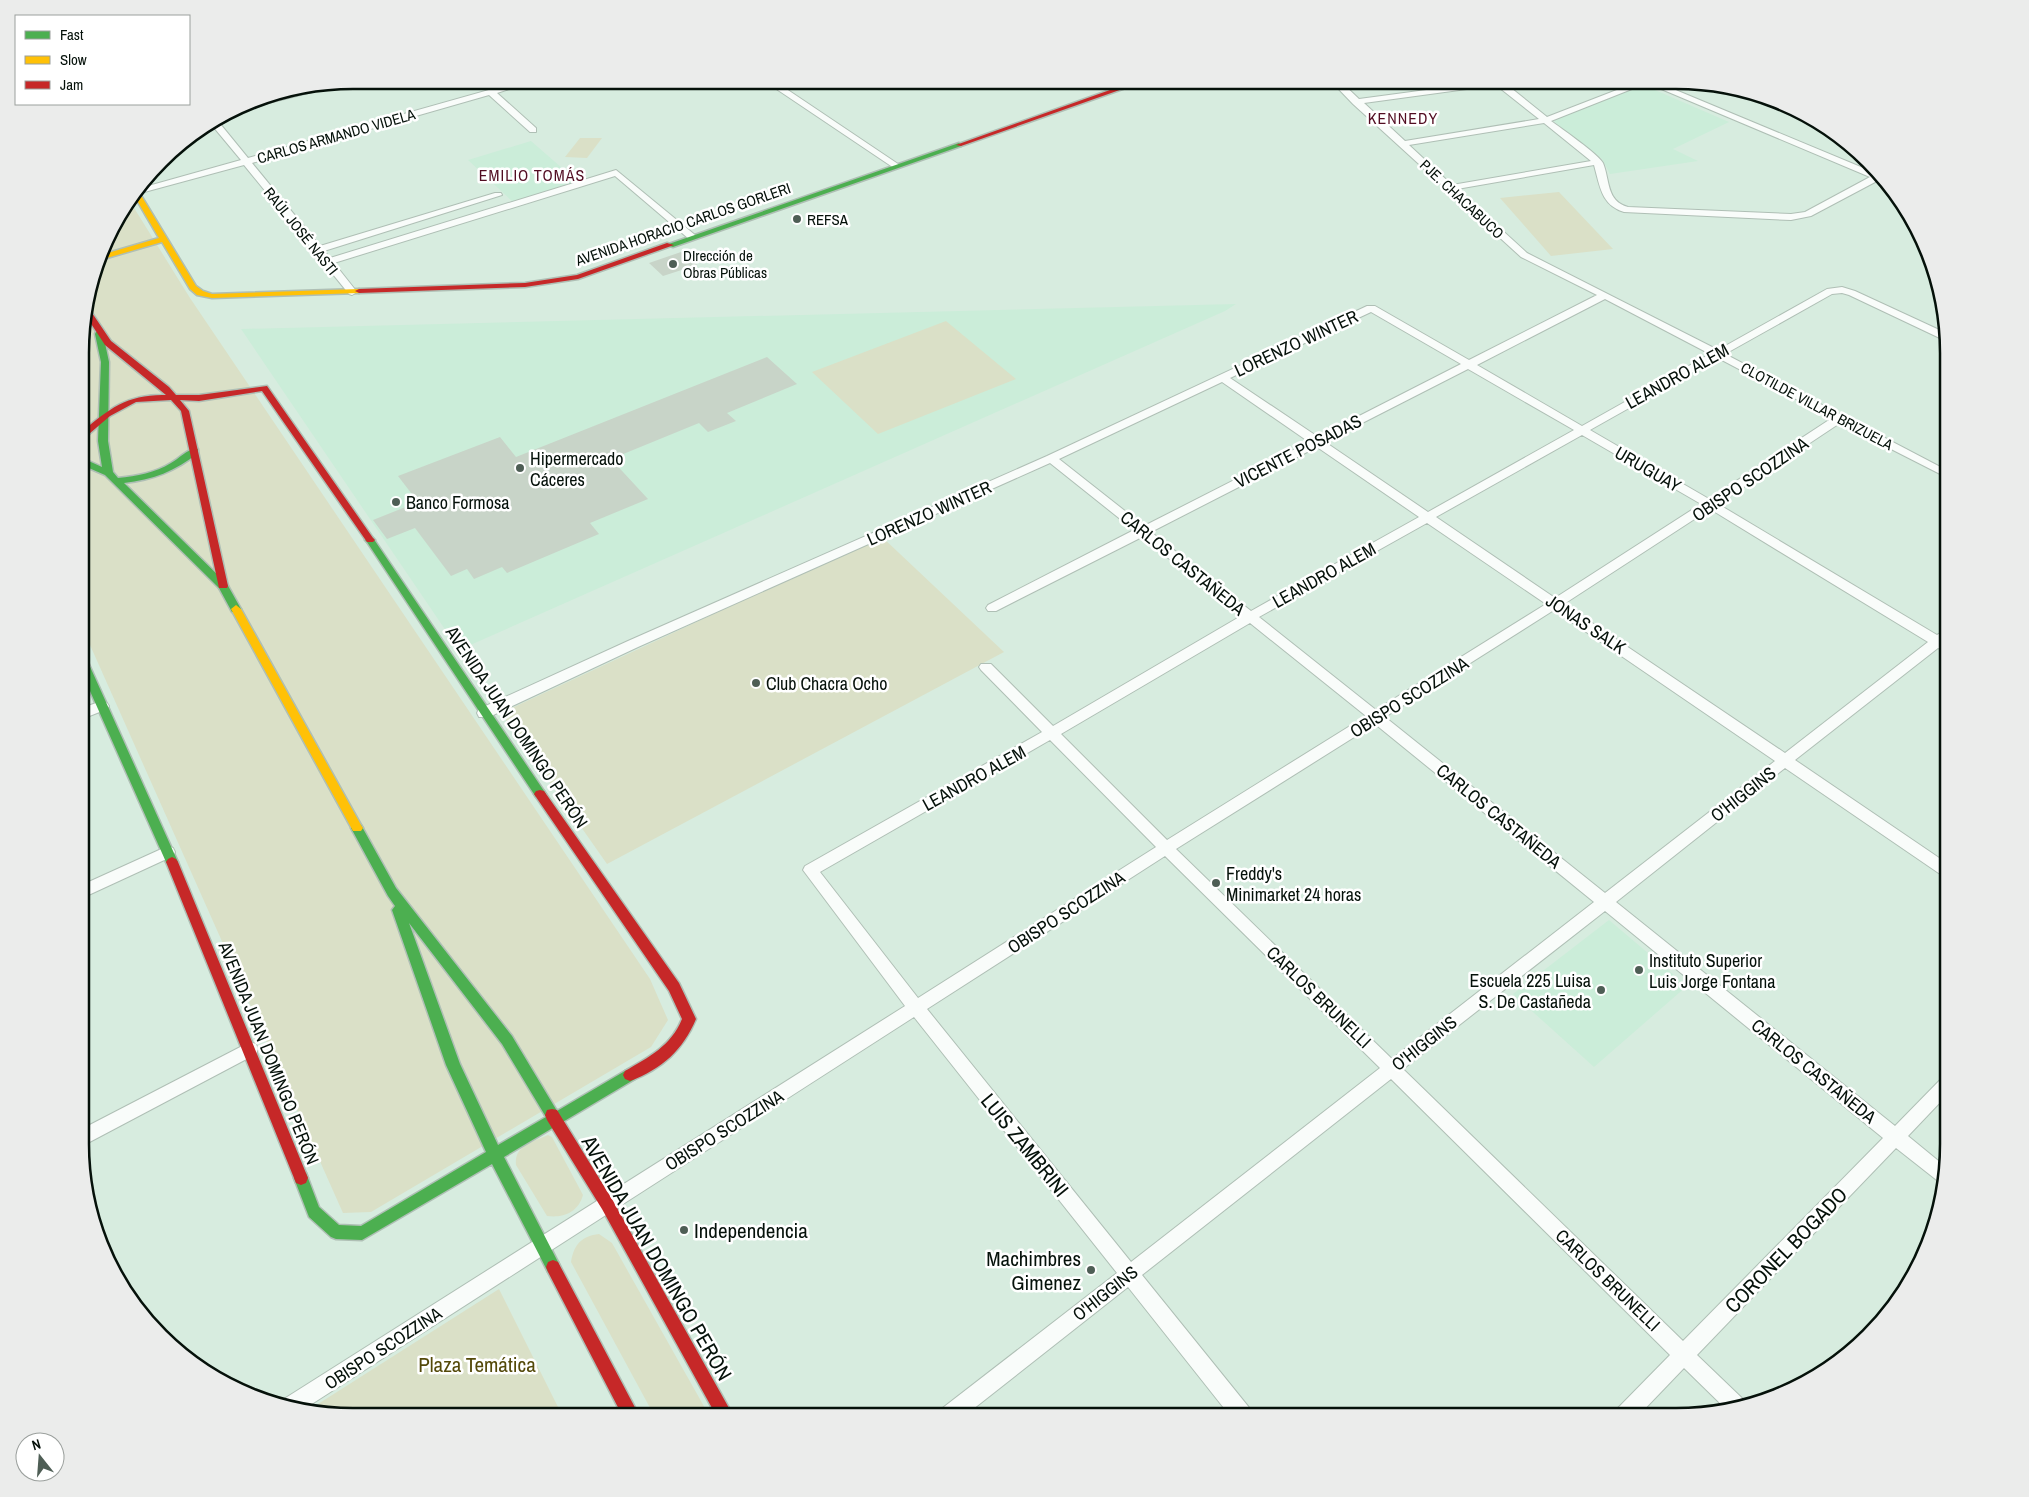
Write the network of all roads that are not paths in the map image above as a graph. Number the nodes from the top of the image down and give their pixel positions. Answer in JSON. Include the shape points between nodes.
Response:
{"nodes":[{"id":1,"x":501,"y":89,"type":"edge"},
{"id":2,"x":781,"y":89,"type":"edge"},
{"id":3,"x":1118,"y":89,"type":"edge"},
{"id":4,"x":1343,"y":89,"type":"edge"},
{"id":5,"x":1443,"y":89,"type":"edge"},
{"id":6,"x":1506,"y":89,"type":"edge"},
{"id":7,"x":1624,"y":89,"type":"edge"},
{"id":8,"x":1668,"y":89,"type":"edge"},
{"id":9,"x":491,"y":92,"type":"junction"},
{"id":10,"x":1356,"y":102,"type":"junction"},
{"id":11,"x":1546,"y":120,"type":"junction"},
{"id":12,"x":217,"y":126,"type":"edge"},
{"id":13,"x":533,"y":130,"type":"dead end"},
{"id":14,"x":1402,"y":144,"type":"junction"},
{"id":15,"x":245,"y":162,"type":"junction"},
{"id":16,"x":1598,"y":162,"type":"junction"},
{"id":17,"x":897,"y":166,"type":"junction"},
{"id":18,"x":1871,"y":174,"type":"edge"},
{"id":19,"x":1874,"y":178,"type":"edge"},
{"id":20,"x":1450,"y":188,"type":"junction"},
{"id":21,"x":144,"y":191,"type":"edge"},
{"id":22,"x":140,"y":196,"type":"edge"},
{"id":23,"x":498,"y":196,"type":"dead end"},
{"id":24,"x":692,"y":237,"type":"junction"},
{"id":25,"x":163,"y":239,"type":"junction"},
{"id":26,"x":317,"y":250,"type":"junction"},
{"id":27,"x":108,"y":256,"type":"edge"},
{"id":28,"x":327,"y":262,"type":"junction"},
{"id":29,"x":1842,"y":290,"type":"joint"},
{"id":30,"x":352,"y":292,"type":"junction"},
{"id":31,"x":1605,"y":294,"type":"junction"},
{"id":32,"x":1371,"y":308,"type":"joint"},
{"id":33,"x":91,"y":319,"type":"edge"},
{"id":34,"x":99,"y":334,"type":"junction"},
{"id":35,"x":1940,"y":334,"type":"edge"},
{"id":36,"x":1717,"y":354,"type":"junction"},
{"id":37,"x":1469,"y":364,"type":"junction"},
{"id":38,"x":1222,"y":377,"type":"junction"},
{"id":39,"x":178,"y":399,"type":"junction"},
{"id":40,"x":104,"y":416,"type":"junction"},
{"id":41,"x":1840,"y":418,"type":"junction"},
{"id":42,"x":1581,"y":430,"type":"junction"},
{"id":43,"x":89,"y":431,"type":"edge"},
{"id":44,"x":1317,"y":442,"type":"junction"},
{"id":45,"x":194,"y":451,"type":"junction"},
{"id":46,"x":1051,"y":458,"type":"junction"},
{"id":47,"x":89,"y":465,"type":"edge"},
{"id":48,"x":1940,"y":471,"type":"edge"},
{"id":49,"x":111,"y":477,"type":"junction"},
{"id":50,"x":1711,"y":506,"type":"junction"},
{"id":51,"x":1428,"y":517,"type":"junction"},
{"id":52,"x":1143,"y":531,"type":"junction"},
{"id":53,"x":222,"y":586,"type":"junction"},
{"id":54,"x":1556,"y":604,"type":"junction"},
{"id":55,"x":992,"y":608,"type":"dead end"},
{"id":56,"x":1250,"y":617,"type":"junction"},
{"id":57,"x":1940,"y":638,"type":"edge"},
{"id":58,"x":1940,"y":645,"type":"edge"},
{"id":59,"x":986,"y":667,"type":"dead end"},
{"id":60,"x":89,"y":676,"type":"edge"},
{"id":61,"x":102,"y":706,"type":"junction"},
{"id":62,"x":89,"y":711,"type":"edge"},
{"id":63,"x":484,"y":713,"type":"junction"},
{"id":64,"x":1377,"y":718,"type":"junction"},
{"id":65,"x":1052,"y":733,"type":"junction"},
{"id":66,"x":1785,"y":761,"type":"junction"},
{"id":67,"x":1166,"y":848,"type":"junction"},
{"id":68,"x":168,"y":852,"type":"junction"},
{"id":69,"x":1940,"y":867,"type":"edge"},
{"id":70,"x":810,"y":870,"type":"joint"},
{"id":71,"x":89,"y":889,"type":"edge"},
{"id":72,"x":392,"y":892,"type":"junction"},
{"id":73,"x":1605,"y":902,"type":"junction"},
{"id":74,"x":916,"y":1008,"type":"junction"},
{"id":75,"x":250,"y":1049,"type":"junction"},
{"id":76,"x":1391,"y":1068,"type":"junction"},
{"id":77,"x":1940,"y":1091,"type":"edge"},
{"id":78,"x":554,"y":1119,"type":"junction"},
{"id":79,"x":89,"y":1134,"type":"edge"},
{"id":80,"x":1896,"y":1137,"type":"junction"},
{"id":81,"x":495,"y":1155,"type":"junction"},
{"id":82,"x":1939,"y":1172,"type":"edge"},
{"id":83,"x":608,"y":1204,"type":"junction"},
{"id":84,"x":542,"y":1246,"type":"junction"},
{"id":85,"x":1129,"y":1274,"type":"junction"},
{"id":86,"x":1684,"y":1355,"type":"junction"},
{"id":87,"x":297,"y":1402,"type":"edge"},
{"id":88,"x":1732,"y":1402,"type":"edge"},
{"id":89,"x":628,"y":1408,"type":"edge"},
{"id":90,"x":721,"y":1408,"type":"edge"},
{"id":91,"x":958,"y":1408,"type":"edge"},
{"id":92,"x":1237,"y":1408,"type":"edge"},
{"id":93,"x":1632,"y":1408,"type":"edge"}],
"edges":[{"from":1,"to":9,"type":"street","name":"CARLOS ARMANDO VIDELA"},
{"from":2,"to":17,"type":"street"},
{"from":3,"to":17,"type":"main road","name":"AVENIDA HORACIO CARLOS GORLERI"},
{"from":4,"to":10,"type":"street","name":"PJE. CHACABUCO"},
{"from":5,"to":10,"type":"street"},
{"from":6,"to":11,"type":"street"},
{"from":7,"to":11,"type":"street"},
{"from":8,"to":18,"type":"street"},
{"from":9,"to":13,"type":"street"},
{"from":9,"to":15,"type":"street","name":"CARLOS ARMANDO VIDELA"},
{"from":10,"to":14,"type":"street","name":"PJE. CHACABUCO"},
{"from":11,"to":14,"type":"street"},
{"from":11,"to":16,"type":"street"},
{"from":12,"to":15,"type":"street","name":"RAÚL JOSÉ NASTI"},
{"from":14,"to":20,"type":"street","name":"PJE. CHACABUCO"},
{"from":15,"to":21,"type":"street","name":"CARLOS ARMANDO VIDELA"},
{"from":15,"to":26,"type":"street","name":"RAÚL JOSÉ NASTI"},
{"from":16,"to":19,"type":"street","via":[[1607,196],[1617,207],[1627,210],[1791,217],[1808,214]]},
{"from":16,"to":20,"type":"street"},
{"from":17,"to":24,"type":"main road","name":"AVENIDA HORACIO CARLOS GORLERI"},
{"from":20,"to":31,"type":"street","name":"PJE. CHACABUCO","via":[[1524,255]]},
{"from":22,"to":25,"type":"main road"},
{"from":23,"to":26,"type":"street"},
{"from":24,"to":28,"type":"street","via":[[616,173]]},
{"from":24,"to":30,"type":"main road","name":"AVENIDA HORACIO CARLOS GORLERI","via":[[578,277],[550,282]]},
{"from":25,"to":27,"type":"main road"},
{"from":25,"to":30,"type":"main road","name":"AVENIDA HORACIO CARLOS GORLERI","via":[[200,294]]},
{"from":26,"to":28,"type":"street","name":"RAÚL JOSÉ NASTI"},
{"from":28,"to":30,"type":"street","name":"RAÚL JOSÉ NASTI"},
{"from":29,"to":35,"type":"street"},
{"from":29,"to":36,"type":"street","name":"LEANDRO ALEM","via":[[1830,290]]},
{"from":31,"to":36,"type":"street","name":"CLOTILDE VILLAR BRIZUELA"},
{"from":31,"to":37,"type":"street","name":"VICENTE POSADAS"},
{"from":32,"to":37,"type":"street","name":"URUGUAY"},
{"from":32,"to":38,"type":"street","name":"LORENZO WINTER"},
{"from":33,"to":34,"type":"main road"},
{"from":34,"to":39,"type":"main road"},
{"from":34,"to":40,"type":"main road","via":[[105,362]]},
{"from":36,"to":41,"type":"street","name":"CLOTILDE VILLAR BRIZUELA"},
{"from":36,"to":42,"type":"street","name":"LEANDRO ALEM"},
{"from":37,"to":42,"type":"street","name":"URUGUAY"},
{"from":37,"to":44,"type":"street","name":"VICENTE POSADAS"},
{"from":38,"to":44,"type":"street","name":"JONAS SALK"},
{"from":38,"to":46,"type":"street","name":"LORENZO WINTER"},
{"from":39,"to":40,"type":"main road","via":[[156,397],[135,400],[116,406]]},
{"from":39,"to":45,"type":"main road","name":"AVENIDA JUAN DOMINGO PERÓN"},
{"from":39,"to":63,"type":"main road","name":"AVENIDA JUAN DOMINGO PERÓN","via":[[264,388],[337,491]]},
{"from":40,"to":43,"type":"main road"},
{"from":40,"to":49,"type":"main road","via":[[103,441]]},
{"from":41,"to":48,"type":"street","name":"CLOTILDE VILLAR BRIZUELA"},
{"from":41,"to":50,"type":"street","name":"OBISPO SCOZZINA"},
{"from":42,"to":50,"type":"street","name":"URUGUAY"},
{"from":42,"to":51,"type":"street","name":"LEANDRO ALEM"},
{"from":44,"to":51,"type":"street","name":"JONAS SALK"},
{"from":44,"to":52,"type":"street","name":"VICENTE POSADAS"},
{"from":45,"to":49,"type":"main road","via":[[182,462],[156,476]]},
{"from":45,"to":53,"type":"main road","name":"AVENIDA JUAN DOMINGO PERÓN"},
{"from":46,"to":52,"type":"street","name":"CARLOS CASTAÑEDA"},
{"from":46,"to":63,"type":"street","name":"LORENZO WINTER"},
{"from":47,"to":49,"type":"main road","name":"AVENIDA JUAN DOMINGO PERÓN"},
{"from":49,"to":53,"type":"main road","name":"AVENIDA JUAN DOMINGO PERÓN"},
{"from":50,"to":54,"type":"street","name":"OBISPO SCOZZINA"},
{"from":50,"to":57,"type":"street","name":"URUGUAY"},
{"from":51,"to":54,"type":"street","name":"JONAS SALK"},
{"from":51,"to":56,"type":"street","name":"LEANDRO ALEM"},
{"from":52,"to":55,"type":"street","name":"VICENTE POSADAS"},
{"from":52,"to":56,"type":"street","name":"CARLOS CASTAÑEDA"},
{"from":53,"to":72,"type":"main road","name":"AVENIDA JUAN DOMINGO PERÓN"},
{"from":54,"to":64,"type":"street","name":"OBISPO SCOZZINA"},
{"from":54,"to":66,"type":"street","name":"JONAS SALK"},
{"from":56,"to":64,"type":"street","name":"CARLOS CASTAÑEDA"},
{"from":56,"to":65,"type":"street","name":"LEANDRO ALEM"},
{"from":58,"to":66,"type":"street","name":"O'HIGGINS"},
{"from":59,"to":65,"type":"street","name":"CARLOS BRUNELLI"},
{"from":60,"to":61,"type":"main road","name":"AVENIDA JUAN DOMINGO PERÓN"},
{"from":61,"to":62,"type":"street"},
{"from":61,"to":68,"type":"main road","name":"AVENIDA JUAN DOMINGO PERÓN"},
{"from":63,"to":78,"type":"main road","name":"AVENIDA JUAN DOMINGO PERÓN","via":[[674,987],[689,1019],[682,1036],[666,1054]]},
{"from":64,"to":67,"type":"street","name":"OBISPO SCOZZINA"},
{"from":64,"to":73,"type":"street","name":"CARLOS CASTAÑEDA"},
{"from":65,"to":67,"type":"street","name":"CARLOS BRUNELLI"},
{"from":65,"to":70,"type":"street","name":"LEANDRO ALEM"},
{"from":66,"to":69,"type":"street","name":"JONAS SALK"},
{"from":66,"to":73,"type":"street","name":"O'HIGGINS"},
{"from":67,"to":74,"type":"street","name":"OBISPO SCOZZINA"},
{"from":67,"to":76,"type":"street","name":"CARLOS BRUNELLI"},
{"from":68,"to":71,"type":"street"},
{"from":68,"to":75,"type":"main road","name":"AVENIDA JUAN DOMINGO PERÓN"},
{"from":70,"to":74,"type":"street","name":"LUIS ZAMBRINI"},
{"from":72,"to":78,"type":"main road","name":"AVENIDA JUAN DOMINGO PERÓN","via":[[507,1040]]},
{"from":72,"to":81,"type":"main road","name":"AVENIDA JUAN DOMINGO PERÓN","via":[[453,1065]]},
{"from":73,"to":76,"type":"street","name":"O'HIGGINS"},
{"from":73,"to":80,"type":"street","name":"CARLOS CASTAÑEDA"},
{"from":74,"to":83,"type":"street","name":"OBISPO SCOZZINA"},
{"from":74,"to":85,"type":"street","name":"LUIS ZAMBRINI"},
{"from":75,"to":79,"type":"street"},
{"from":75,"to":81,"type":"main road","name":"AVENIDA JUAN DOMINGO PERÓN","via":[[314,1212],[336,1232],[362,1233]]},
{"from":76,"to":85,"type":"street","name":"O'HIGGINS"},
{"from":76,"to":86,"type":"street","name":"CARLOS BRUNELLI"},
{"from":77,"to":80,"type":"street","name":"CORONEL BOGADO"},
{"from":78,"to":81,"type":"main road"},
{"from":78,"to":83,"type":"main road","name":"AVENIDA JUAN DOMINGO PERÓN"},
{"from":80,"to":82,"type":"street","name":"CARLOS CASTAÑEDA"},
{"from":80,"to":86,"type":"street","name":"CORONEL BOGADO"},
{"from":81,"to":84,"type":"main road","name":"AVENIDA JUAN DOMINGO PERÓN"},
{"from":83,"to":84,"type":"street","name":"OBISPO SCOZZINA"},
{"from":83,"to":90,"type":"main road","name":"AVENIDA JUAN DOMINGO PERÓN"},
{"from":84,"to":87,"type":"street","name":"OBISPO SCOZZINA"},
{"from":84,"to":89,"type":"main road","name":"AVENIDA JUAN DOMINGO PERÓN"},
{"from":85,"to":91,"type":"street","name":"O'HIGGINS"},
{"from":85,"to":92,"type":"street","name":"LUIS ZAMBRINI"},
{"from":86,"to":88,"type":"street","name":"CARLOS BRUNELLI"},
{"from":86,"to":93,"type":"street","name":"CORONEL BOGADO"}]}
